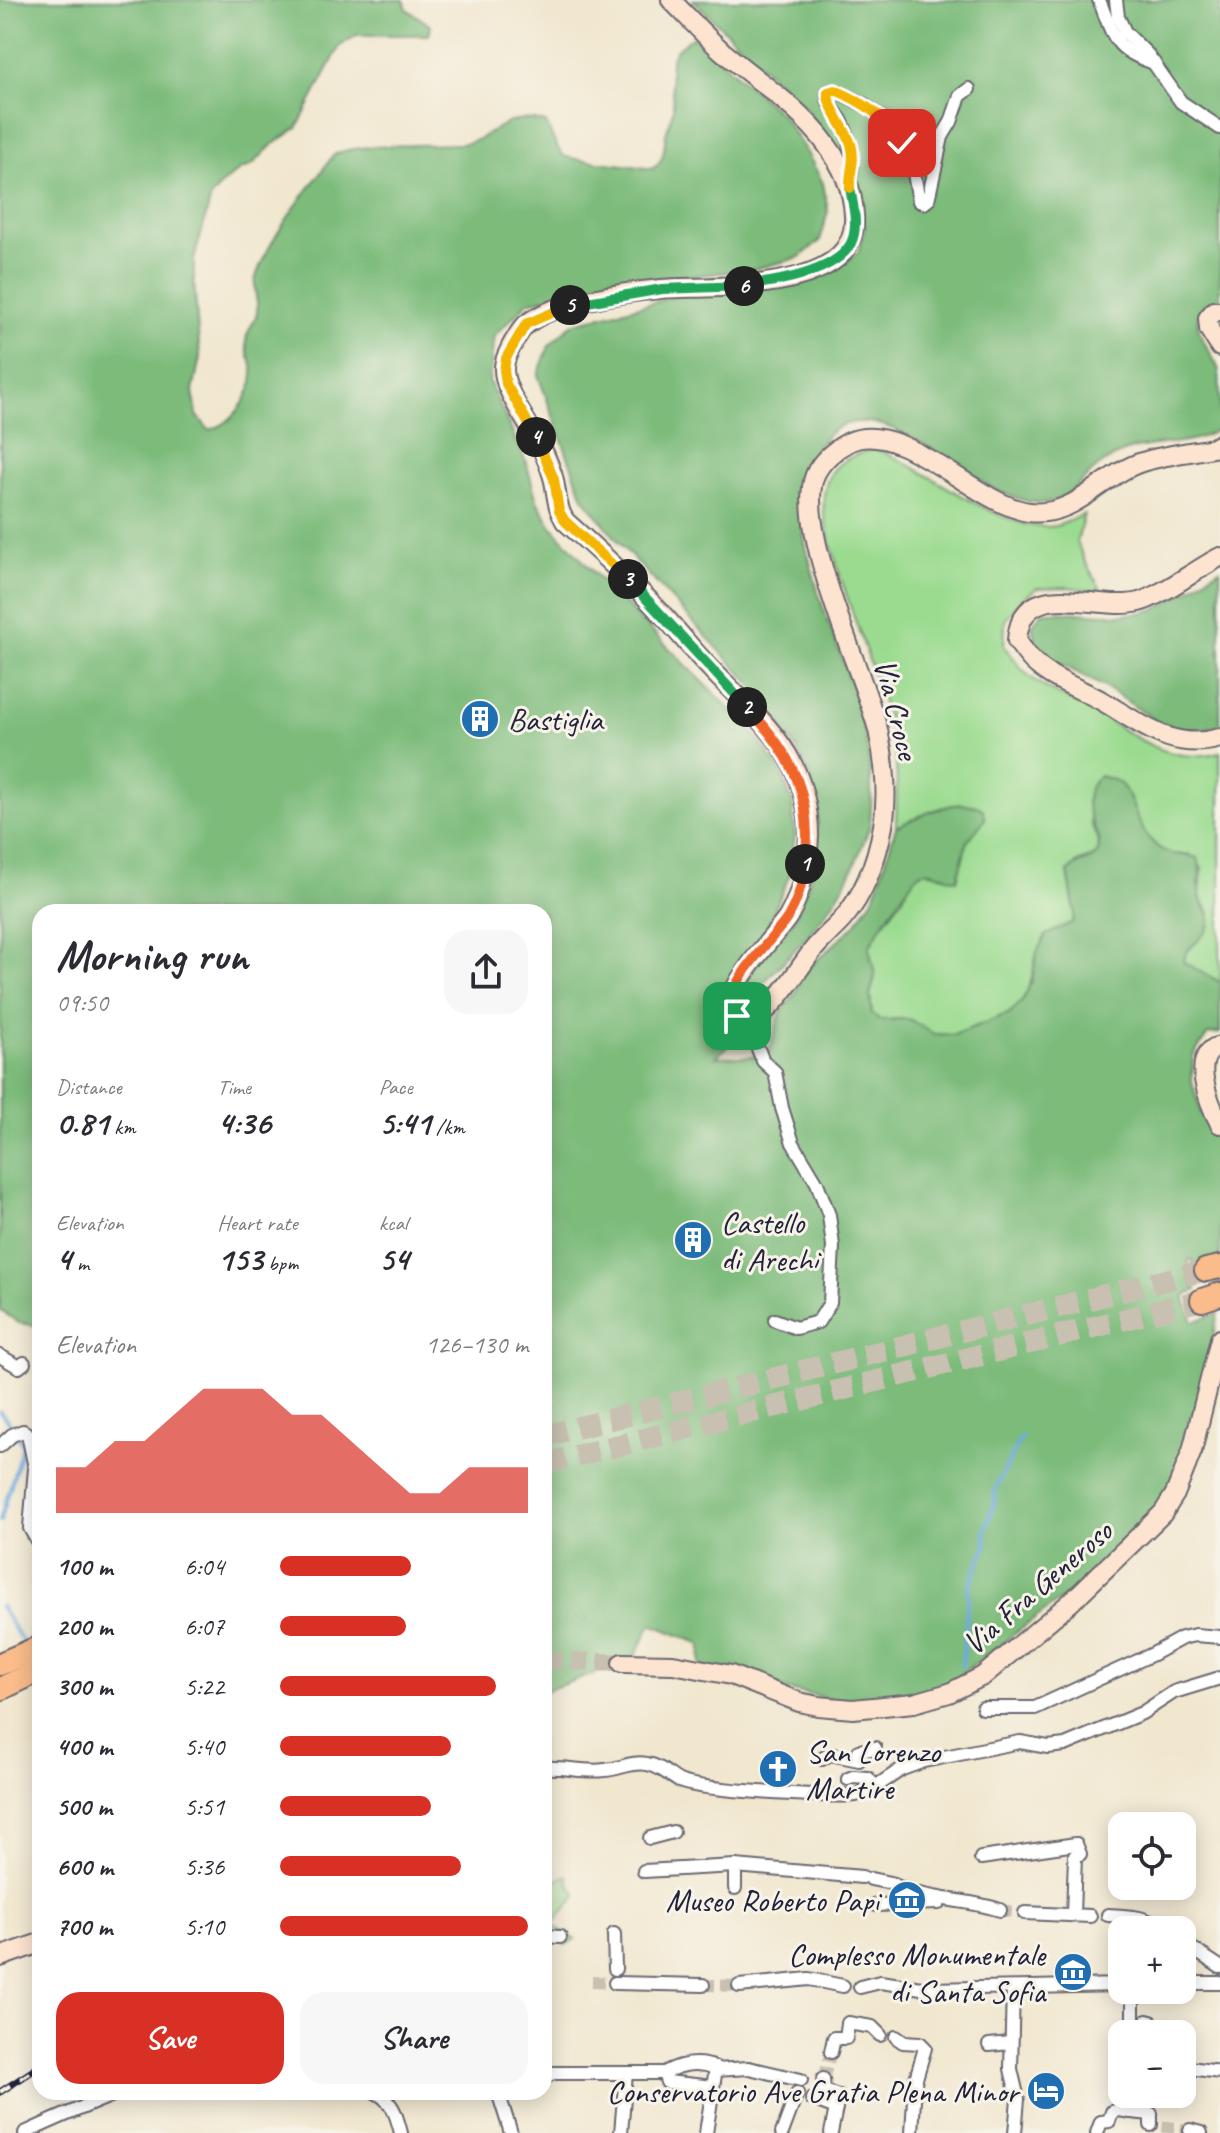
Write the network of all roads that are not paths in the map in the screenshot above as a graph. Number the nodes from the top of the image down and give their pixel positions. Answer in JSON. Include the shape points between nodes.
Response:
{"nodes":[{"id":1,"x":671,"y":0,"type":"edge"},
{"id":2,"x":1099,"y":0,"type":"edge"},
{"id":3,"x":1116,"y":0,"type":"edge"},
{"id":4,"x":1155,"y":64,"type":"junction"},
{"id":5,"x":969,"y":89,"type":"dead end"},
{"id":6,"x":1220,"y":128,"type":"edge"},
{"id":7,"x":849,"y":183,"type":"junction"},
{"id":8,"x":1220,"y":311,"type":"edge"},
{"id":9,"x":1220,"y":347,"type":"edge"},
{"id":10,"x":1220,"y":444,"type":"edge"},
{"id":11,"x":1220,"y":557,"type":"edge"},
{"id":12,"x":1220,"y":738,"type":"edge"},
{"id":13,"x":1220,"y":1046,"type":"edge"},
{"id":14,"x":758,"y":1049,"type":"dead end"},
{"id":15,"x":1220,"y":1124,"type":"edge"},
{"id":16,"x":775,"y":1320,"type":"dead end"},
{"id":17,"x":1220,"y":1339,"type":"edge"},
{"id":18,"x":0,"y":1356,"type":"edge"},
{"id":19,"x":24,"y":1363,"type":"dead end"},
{"id":20,"x":11,"y":1438,"type":"edge"},
{"id":21,"x":32,"y":1446,"type":"edge"},
{"id":22,"x":1179,"y":1633,"type":"dead end"},
{"id":23,"x":1220,"y":1637,"type":"edge"},
{"id":24,"x":32,"y":1650,"type":"edge"},
{"id":25,"x":1147,"y":1656,"type":"junction"},
{"id":26,"x":622,"y":1663,"type":"tunnel mouth"},
{"id":27,"x":0,"y":1664,"type":"edge"},
{"id":28,"x":32,"y":1674,"type":"edge"},
{"id":29,"x":1220,"y":1678,"type":"edge"},
{"id":30,"x":0,"y":1689,"type":"edge"},
{"id":31,"x":983,"y":1708,"type":"dead end"},
{"id":32,"x":875,"y":1748,"type":"dead end"},
{"id":33,"x":822,"y":1759,"type":"dead end"},
{"id":34,"x":552,"y":1768,"type":"edge"},
{"id":35,"x":848,"y":1779,"type":"dead end"},
{"id":36,"x":875,"y":1787,"type":"junction"},
{"id":37,"x":673,"y":1832,"type":"dead end"},
{"id":38,"x":654,"y":1835,"type":"dead end"},
{"id":39,"x":981,"y":1858,"type":"dead end"},
{"id":40,"x":735,"y":1866,"type":"junction"},
{"id":41,"x":644,"y":1871,"type":"dead end"},
{"id":42,"x":735,"y":1888,"type":"dead end"},
{"id":43,"x":946,"y":1901,"type":"junction"},
{"id":44,"x":876,"y":1905,"type":"dead end"},
{"id":45,"x":1000,"y":1910,"type":"tunnel mouth"},
{"id":46,"x":1025,"y":1913,"type":"tunnel mouth"},
{"id":47,"x":1073,"y":1915,"type":"junction"},
{"id":48,"x":1108,"y":1915,"type":"dead end"},
{"id":49,"x":1090,"y":1916,"type":"dead end"},
{"id":50,"x":1122,"y":1916,"type":"edge"},
{"id":51,"x":614,"y":1934,"type":"dead end"},
{"id":52,"x":552,"y":1936,"type":"edge"},
{"id":53,"x":560,"y":1937,"type":"dead end"},
{"id":54,"x":32,"y":1946,"type":"edge"},
{"id":55,"x":1196,"y":1951,"type":"edge"},
{"id":56,"x":0,"y":1957,"type":"edge"},
{"id":57,"x":1220,"y":1967,"type":"edge"},
{"id":58,"x":1196,"y":1983,"type":"edge"},
{"id":59,"x":1220,"y":1983,"type":"edge"},
{"id":60,"x":703,"y":1985,"type":"tunnel mouth"},
{"id":61,"x":1108,"y":1985,"type":"edge"},
{"id":62,"x":739,"y":1986,"type":"tunnel mouth"},
{"id":63,"x":843,"y":1986,"type":"dead end"},
{"id":64,"x":860,"y":1987,"type":"dead end"},
{"id":65,"x":1013,"y":1988,"type":"junction"},
{"id":66,"x":876,"y":2031,"type":"dead end"},
{"id":67,"x":896,"y":2037,"type":"dead end"},
{"id":68,"x":1011,"y":2043,"type":"junction"},
{"id":69,"x":989,"y":2045,"type":"dead end"},
{"id":70,"x":831,"y":2052,"type":"tunnel mouth"},
{"id":71,"x":716,"y":2069,"type":"junction"},
{"id":72,"x":1196,"y":2069,"type":"edge"},
{"id":73,"x":1220,"y":2072,"type":"edge"},
{"id":74,"x":626,"y":2073,"type":"junction"},
{"id":75,"x":664,"y":2073,"type":"junction"},
{"id":76,"x":552,"y":2074,"type":"edge"},
{"id":77,"x":823,"y":2079,"type":"tunnel mouth"},
{"id":78,"x":707,"y":2087,"type":"junction"},
{"id":79,"x":812,"y":2099,"type":"dead end"},
{"id":80,"x":102,"y":2100,"type":"edge"},
{"id":81,"x":388,"y":2100,"type":"edge"},
{"id":82,"x":501,"y":2100,"type":"edge"},
{"id":83,"x":836,"y":2108,"type":"junction"},
{"id":84,"x":1132,"y":2108,"type":"edge"},
{"id":85,"x":1131,"y":2112,"type":"junction"},
{"id":86,"x":707,"y":2127,"type":"edge"},
{"id":87,"x":621,"y":2130,"type":"edge"},
{"id":88,"x":1150,"y":2130,"type":"edge"},
{"id":89,"x":25,"y":2133,"type":"edge"},
{"id":90,"x":401,"y":2133,"type":"edge"},
{"id":91,"x":511,"y":2133,"type":"edge"},
{"id":92,"x":782,"y":2133,"type":"edge"},
{"id":93,"x":831,"y":2133,"type":"edge"},
{"id":94,"x":912,"y":2133,"type":"edge"},
{"id":95,"x":1015,"y":2133,"type":"edge"},
{"id":96,"x":1097,"y":2133,"type":"edge"}],
"edges":[{"from":1,"to":7,"type":"street","name":"Via Croce","via":[[825,142]]},
{"from":2,"to":4,"type":"street","via":[[1114,39]]},
{"from":3,"to":4,"type":"street","via":[[1125,32]]},
{"from":4,"to":6,"type":"street","via":[[1181,102]]},
{"from":5,"to":7,"type":"street","via":[[960,96],[942,137],[924,203],[890,124],[865,105],[828,92],[851,145],[854,168]]},
{"from":7,"to":10,"type":"street","name":"Via Croce","via":[[852,242],[829,265],[764,283],[662,289],[572,304],[526,324],[504,370],[506,384],[543,451],[565,521],[665,617],[764,725],[792,764],[805,798],[809,835],[803,877],[788,917],[735,987],[732,1010],[743,1020],[765,1014],[844,918],[863,889],[883,825],[883,753],[814,534],[812,491],[827,457],[850,441],[876,436],[1026,512],[1052,513],[1120,471]]},
{"from":8,"to":9,"type":"street","via":[[1208,318]]},
{"from":11,"to":12,"type":"street","via":[[1144,601],[1042,601],[1018,625],[1017,641],[1037,665],[1134,723],[1183,742]]},
{"from":13,"to":15,"type":"street","via":[[1209,1052],[1203,1075]]},
{"from":14,"to":16,"type":"street","via":[[775,1072],[788,1130],[823,1196],[833,1246],[830,1303],[818,1322],[796,1328]]},
{"from":17,"to":26,"type":"street","name":"Via Fra Generoso","via":[[1192,1451],[1163,1513],[1071,1602],[983,1676],[914,1703],[853,1709],[799,1702],[722,1673],[673,1664]]},
{"from":18,"to":19,"type":"street","via":[[19,1367]]},
{"from":20,"to":21,"type":"street","via":[[28,1434]]},
{"from":22,"to":25,"type":"street","via":[[1146,1651]]},
{"from":23,"to":25,"type":"street","via":[[1189,1636]]},
{"from":24,"to":27,"type":"highway"},
{"from":25,"to":31,"type":"street","via":[[1035,1708]]},
{"from":28,"to":30,"type":"highway"},
{"from":29,"to":36,"type":"street","via":[[1174,1692],[1142,1713],[1065,1745],[1020,1742],[924,1761]]},
{"from":32,"to":33,"type":"street","via":[[859,1751],[859,1760],[830,1754]]},
{"from":34,"to":36,"type":"street","via":[[604,1771],[633,1763],[705,1786],[848,1795]]},
{"from":35,"to":36,"type":"street","via":[[868,1778]]},
{"from":37,"to":38,"type":"street"},
{"from":39,"to":47,"type":"street","via":[[1079,1849]]},
{"from":40,"to":41,"type":"street"},
{"from":40,"to":42,"type":"street"},
{"from":40,"to":43,"type":"street","via":[[866,1878]]},
{"from":43,"to":44,"type":"street"},
{"from":43,"to":45,"type":"street"},
{"from":46,"to":47,"type":"street"},
{"from":47,"to":49,"type":"street"},
{"from":48,"to":50,"type":"street"},
{"from":51,"to":60,"type":"street","via":[[615,1976]]},
{"from":52,"to":53,"type":"street"},
{"from":54,"to":56,"type":"street"},
{"from":55,"to":57,"type":"street"},
{"from":58,"to":59,"type":"street"},
{"from":61,"to":65,"type":"street"},
{"from":62,"to":63,"type":"street","via":[[809,1979]]},
{"from":64,"to":65,"type":"street","via":[[880,1982],[929,1989]]},
{"from":65,"to":68,"type":"street"},
{"from":66,"to":70,"type":"street","via":[[848,2023],[846,2038],[834,2038]]},
{"from":67,"to":94,"type":"street","via":[[925,2048],[915,2082]]},
{"from":68,"to":69,"type":"street"},
{"from":68,"to":95,"type":"street","via":[[1018,2099]]},
{"from":71,"to":75,"type":"street","via":[[689,2064]]},
{"from":71,"to":78,"type":"street"},
{"from":71,"to":92,"type":"street","via":[[749,2068],[799,2087]]},
{"from":72,"to":73,"type":"street"},
{"from":74,"to":75,"type":"street"},
{"from":74,"to":76,"type":"street"},
{"from":74,"to":87,"type":"street"},
{"from":75,"to":78,"type":"street","via":[[667,2082]]},
{"from":77,"to":83,"type":"street","via":[[824,2091],[838,2096]]},
{"from":78,"to":86,"type":"street"},
{"from":79,"to":83,"type":"street"},
{"from":80,"to":89,"type":"street"},
{"from":81,"to":90,"type":"street"},
{"from":82,"to":91,"type":"street"},
{"from":83,"to":93,"type":"street"},
{"from":84,"to":85,"type":"street"},
{"from":85,"to":88,"type":"street","via":[[1151,2114]]},
{"from":85,"to":96,"type":"street","via":[[1112,2112]]}]}
